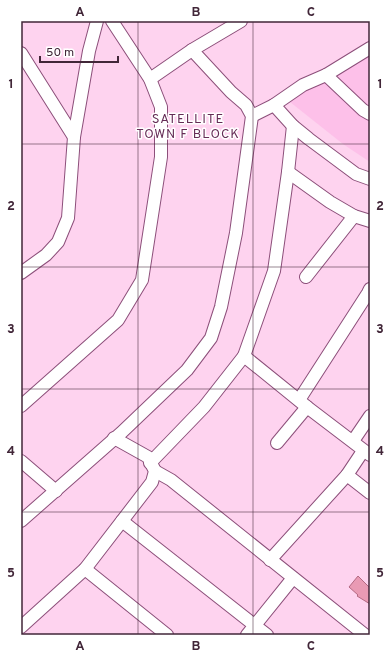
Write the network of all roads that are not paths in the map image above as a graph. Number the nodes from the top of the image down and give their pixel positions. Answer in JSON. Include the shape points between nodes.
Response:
{"nodes":[{"id":1,"x":97,"y":21,"type":"edge"},
{"id":2,"x":112,"y":21,"type":"edge"},
{"id":3,"x":241,"y":21,"type":"edge"},
{"id":4,"x":370,"y":48,"type":"edge"},
{"id":5,"x":192,"y":50,"type":"junction"},
{"id":6,"x":21,"y":53,"type":"edge"},
{"id":7,"x":326,"y":76,"type":"junction"},
{"id":8,"x":150,"y":79,"type":"junction"},
{"id":9,"x":274,"y":105,"type":"junction"},
{"id":10,"x":370,"y":114,"type":"edge"},
{"id":11,"x":252,"y":116,"type":"junction"},
{"id":12,"x":292,"y":126,"type":"junction"},
{"id":13,"x":74,"y":137,"type":"junction"},
{"id":14,"x":288,"y":172,"type":"junction"},
{"id":15,"x":370,"y":179,"type":"edge"},
{"id":16,"x":354,"y":216,"type":"junction"},
{"id":17,"x":370,"y":221,"type":"edge"},
{"id":18,"x":21,"y":273,"type":"edge"},
{"id":19,"x":306,"y":277,"type":"dead end"},
{"id":20,"x":370,"y":289,"type":"edge"},
{"id":21,"x":244,"y":356,"type":"junction"},
{"id":22,"x":303,"y":404,"type":"junction"},
{"id":23,"x":21,"y":406,"type":"edge"},
{"id":24,"x":370,"y":416,"type":"edge"},
{"id":25,"x":114,"y":438,"type":"junction"},
{"id":26,"x":353,"y":441,"type":"junction"},
{"id":27,"x":277,"y":443,"type":"dead end"},
{"id":28,"x":367,"y":453,"type":"edge"},
{"id":29,"x":21,"y":461,"type":"edge"},
{"id":30,"x":153,"y":467,"type":"junction"},
{"id":31,"x":347,"y":475,"type":"junction"},
{"id":32,"x":56,"y":491,"type":"junction"},
{"id":33,"x":370,"y":493,"type":"edge"},
{"id":34,"x":21,"y":521,"type":"edge"},
{"id":35,"x":122,"y":521,"type":"junction"},
{"id":36,"x":270,"y":560,"type":"junction"},
{"id":37,"x":84,"y":569,"type":"junction"},
{"id":38,"x":293,"y":578,"type":"junction"},
{"id":39,"x":255,"y":625,"type":"junction"},
{"id":40,"x":21,"y":627,"type":"edge"},
{"id":41,"x":167,"y":635,"type":"edge"},
{"id":42,"x":247,"y":635,"type":"edge"},
{"id":43,"x":267,"y":635,"type":"edge"},
{"id":44,"x":365,"y":635,"type":"edge"}],
"edges":[{"from":1,"to":13,"type":"street","via":[[89,51]]},
{"from":2,"to":8,"type":"street"},
{"from":3,"to":5,"type":"street"},
{"from":4,"to":7,"type":"street"},
{"from":5,"to":8,"type":"street"},
{"from":5,"to":11,"type":"street","via":[[246,105]]},
{"from":6,"to":13,"type":"street"},
{"from":7,"to":9,"type":"street","via":[[303,85]]},
{"from":7,"to":10,"type":"street"},
{"from":8,"to":23,"type":"street","via":[[161,107],[161,157],[142,280],[118,320]]},
{"from":9,"to":11,"type":"street"},
{"from":9,"to":12,"type":"street"},
{"from":11,"to":25,"type":"street","via":[[236,233],[221,307],[211,338],[187,370]]},
{"from":12,"to":14,"type":"street"},
{"from":12,"to":15,"type":"street","via":[[356,174]]},
{"from":13,"to":18,"type":"street","via":[[68,218],[58,242],[46,255]]},
{"from":14,"to":16,"type":"street"},
{"from":14,"to":21,"type":"street","via":[[274,271]]},
{"from":16,"to":17,"type":"street"},
{"from":16,"to":19,"type":"street"},
{"from":20,"to":22,"type":"street"},
{"from":21,"to":22,"type":"street"},
{"from":21,"to":30,"type":"street"},
{"from":22,"to":26,"type":"street"},
{"from":22,"to":27,"type":"street"},
{"from":24,"to":26,"type":"street"},
{"from":25,"to":30,"type":"street","via":[[148,457]]},
{"from":25,"to":32,"type":"street"},
{"from":26,"to":28,"type":"street"},
{"from":28,"to":31,"type":"street"},
{"from":29,"to":32,"type":"street"},
{"from":30,"to":35,"type":"street","via":[[152,482]]},
{"from":30,"to":36,"type":"street"},
{"from":31,"to":33,"type":"street"},
{"from":31,"to":36,"type":"street"},
{"from":32,"to":34,"type":"street"},
{"from":35,"to":37,"type":"street"},
{"from":35,"to":39,"type":"street"},
{"from":36,"to":38,"type":"street"},
{"from":37,"to":40,"type":"street"},
{"from":37,"to":41,"type":"street"},
{"from":38,"to":39,"type":"street"},
{"from":38,"to":44,"type":"street"},
{"from":39,"to":42,"type":"street"},
{"from":39,"to":43,"type":"street"}]}
